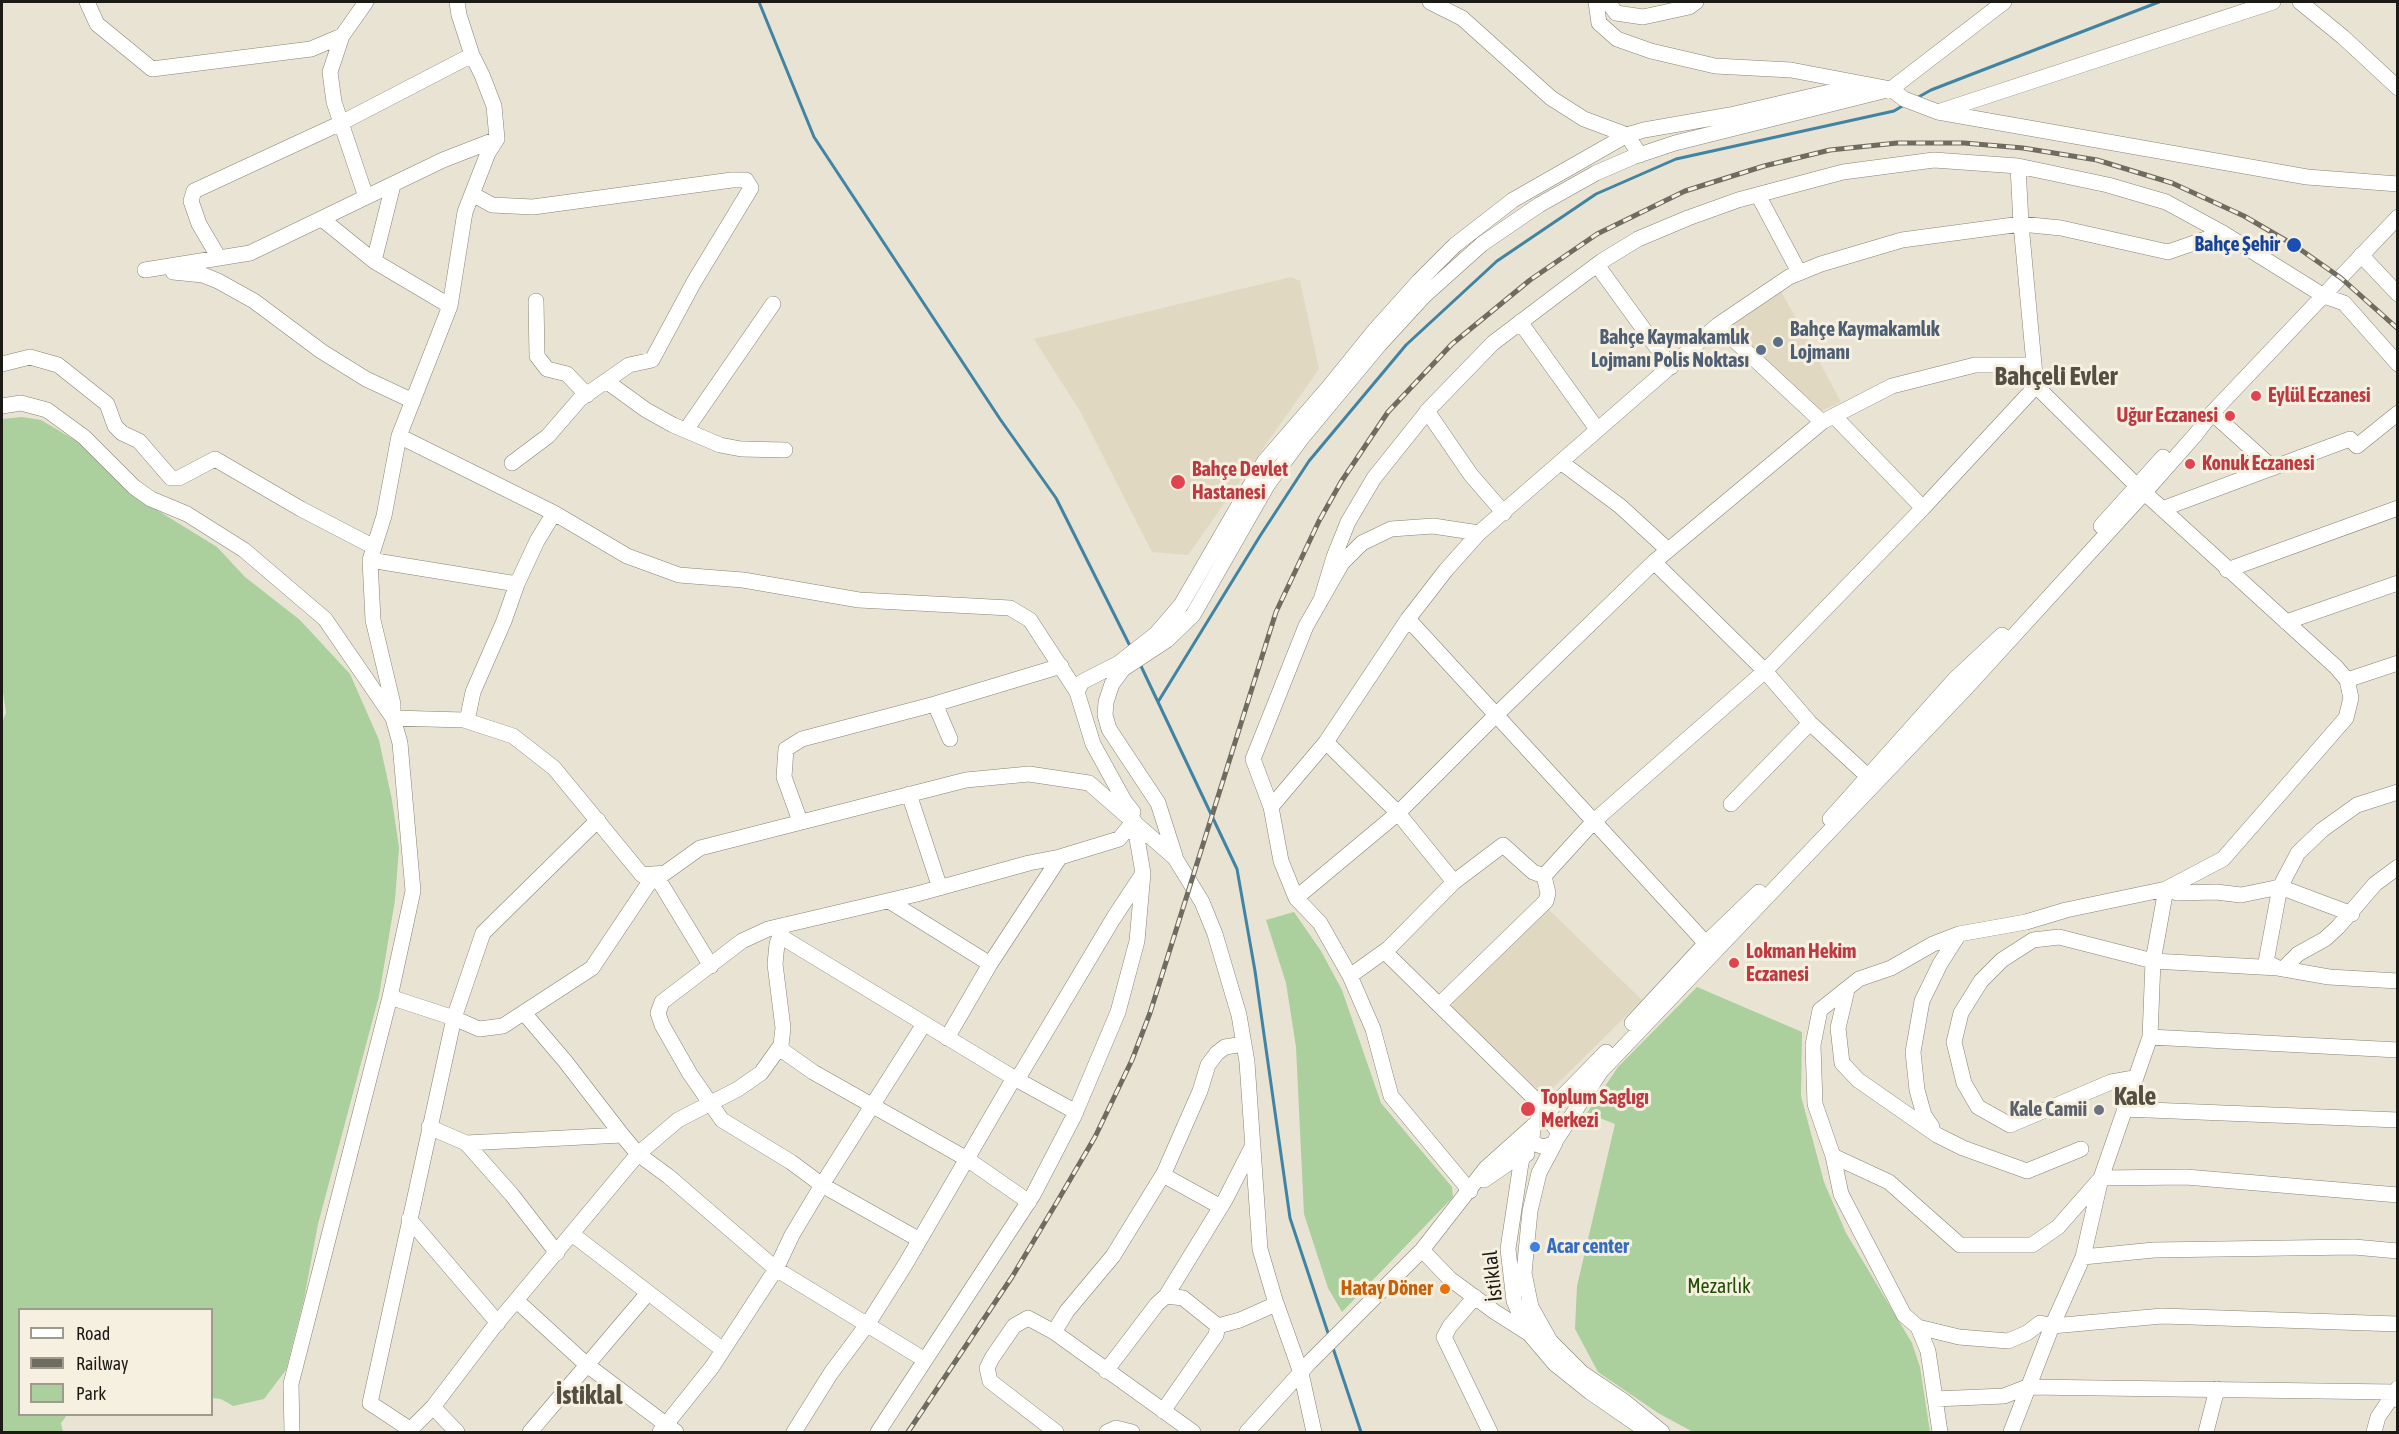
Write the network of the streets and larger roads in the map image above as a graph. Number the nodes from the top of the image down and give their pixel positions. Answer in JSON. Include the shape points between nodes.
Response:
{"nodes":[{"id":1,"x":87,"y":2,"type":"edge"},
{"id":2,"x":366,"y":2,"type":"edge"},
{"id":3,"x":458,"y":2,"type":"edge"},
{"id":4,"x":1430,"y":2,"type":"edge"},
{"id":5,"x":1596,"y":2,"type":"edge"},
{"id":6,"x":1608,"y":2,"type":"edge"},
{"id":7,"x":1696,"y":2,"type":"edge"},
{"id":8,"x":2004,"y":2,"type":"edge"},
{"id":9,"x":2273,"y":2,"type":"edge"},
{"id":10,"x":2300,"y":2,"type":"edge"},
{"id":11,"x":342,"y":36,"type":"junction"},
{"id":12,"x":472,"y":55,"type":"junction"},
{"id":13,"x":1891,"y":88,"type":"junction"},
{"id":14,"x":2397,"y":88,"type":"edge"},
{"id":15,"x":1934,"y":111,"type":"junction"},
{"id":16,"x":341,"y":123,"type":"junction"},
{"id":17,"x":1627,"y":135,"type":"junction"},
{"id":18,"x":497,"y":139,"type":"junction"},
{"id":19,"x":1640,"y":155,"type":"junction"},
{"id":20,"x":2018,"y":166,"type":"junction"},
{"id":21,"x":2397,"y":184,"type":"edge"},
{"id":22,"x":393,"y":185,"type":"junction"},
{"id":23,"x":472,"y":194,"type":"junction"},
{"id":24,"x":1758,"y":195,"type":"junction"},
{"id":25,"x":366,"y":197,"type":"junction"},
{"id":26,"x":2397,"y":217,"type":"edge"},
{"id":27,"x":322,"y":219,"type":"junction"},
{"id":28,"x":2020,"y":224,"type":"junction"},
{"id":29,"x":2223,"y":233,"type":"junction"},
{"id":30,"x":2361,"y":255,"type":"junction"},
{"id":31,"x":219,"y":258,"type":"junction"},
{"id":32,"x":374,"y":261,"type":"junction"},
{"id":33,"x":1597,"y":265,"type":"junction"},
{"id":34,"x":1799,"y":272,"type":"junction"},
{"id":35,"x":2397,"y":294,"type":"edge"},
{"id":36,"x":2324,"y":296,"type":"junction"},
{"id":37,"x":536,"y":301,"type":"dead end"},
{"id":38,"x":773,"y":304,"type":"dead end"},
{"id":39,"x":450,"y":306,"type":"junction"},
{"id":40,"x":1521,"y":322,"type":"junction"},
{"id":41,"x":1718,"y":325,"type":"junction"},
{"id":42,"x":2,"y":364,"type":"edge"},
{"id":43,"x":2397,"y":364,"type":"edge"},
{"id":44,"x":2033,"y":365,"type":"junction"},
{"id":45,"x":1671,"y":367,"type":"junction"},
{"id":46,"x":606,"y":381,"type":"junction"},
{"id":47,"x":2036,"y":386,"type":"junction"},
{"id":48,"x":587,"y":395,"type":"junction"},
{"id":49,"x":2,"y":399,"type":"edge"},
{"id":50,"x":413,"y":401,"type":"junction"},
{"id":51,"x":21,"y":403,"type":"junction"},
{"id":52,"x":2,"y":406,"type":"edge"},
{"id":53,"x":1427,"y":411,"type":"junction"},
{"id":54,"x":2212,"y":413,"type":"junction"},
{"id":55,"x":2397,"y":413,"type":"edge"},
{"id":56,"x":1828,"y":419,"type":"junction"},
{"id":57,"x":1597,"y":429,"type":"junction"},
{"id":58,"x":686,"y":430,"type":"junction"},
{"id":59,"x":399,"y":436,"type":"junction"},
{"id":60,"x":785,"y":450,"type":"dead end"},
{"id":61,"x":512,"y":463,"type":"dead end"},
{"id":62,"x":1562,"y":463,"type":"junction"},
{"id":63,"x":2273,"y":468,"type":"junction"},
{"id":64,"x":2140,"y":489,"type":"junction"},
{"id":65,"x":1923,"y":508,"type":"junction"},
{"id":66,"x":2397,"y":508,"type":"edge"},
{"id":67,"x":2162,"y":509,"type":"junction"},
{"id":68,"x":554,"y":513,"type":"junction"},
{"id":69,"x":1504,"y":513,"type":"junction"},
{"id":70,"x":1479,"y":533,"type":"junction"},
{"id":71,"x":1668,"y":550,"type":"junction"},
{"id":72,"x":372,"y":553,"type":"junction"},
{"id":73,"x":1654,"y":562,"type":"junction"},
{"id":74,"x":2227,"y":570,"type":"junction"},
{"id":75,"x":2397,"y":583,"type":"edge"},
{"id":76,"x":517,"y":584,"type":"junction"},
{"id":77,"x":1321,"y":600,"type":"junction"},
{"id":78,"x":1408,"y":619,"type":"junction"},
{"id":79,"x":2286,"y":622,"type":"junction"},
{"id":80,"x":1156,"y":640,"type":"junction"},
{"id":81,"x":2397,"y":663,"type":"edge"},
{"id":82,"x":1122,"y":665,"type":"junction"},
{"id":83,"x":1061,"y":666,"type":"junction"},
{"id":84,"x":1765,"y":671,"type":"junction"},
{"id":85,"x":2347,"y":681,"type":"junction"},
{"id":86,"x":1077,"y":692,"type":"junction"},
{"id":87,"x":935,"y":704,"type":"junction"},
{"id":88,"x":1497,"y":714,"type":"junction"},
{"id":89,"x":393,"y":718,"type":"junction"},
{"id":90,"x":467,"y":721,"type":"junction"},
{"id":91,"x":1810,"y":723,"type":"junction"},
{"id":92,"x":950,"y":739,"type":"dead end"},
{"id":93,"x":1326,"y":742,"type":"junction"},
{"id":94,"x":1872,"y":779,"type":"junction"},
{"id":95,"x":2397,"y":792,"type":"edge"},
{"id":96,"x":909,"y":794,"type":"junction"},
{"id":97,"x":1731,"y":804,"type":"dead end"},
{"id":98,"x":1271,"y":807,"type":"junction"},
{"id":99,"x":1398,"y":813,"type":"junction"},
{"id":100,"x":598,"y":820,"type":"junction"},
{"id":101,"x":800,"y":821,"type":"junction"},
{"id":102,"x":1134,"y":821,"type":"junction"},
{"id":103,"x":1594,"y":821,"type":"junction"},
{"id":104,"x":1060,"y":857,"type":"junction"},
{"id":105,"x":1175,"y":858,"type":"junction"},
{"id":106,"x":2397,"y":867,"type":"edge"},
{"id":107,"x":1143,"y":873,"type":"junction"},
{"id":108,"x":655,"y":874,"type":"junction"},
{"id":109,"x":1544,"y":876,"type":"junction"},
{"id":110,"x":1454,"y":882,"type":"junction"},
{"id":111,"x":2280,"y":887,"type":"junction"},
{"id":112,"x":940,"y":888,"type":"junction"},
{"id":113,"x":2166,"y":889,"type":"junction"},
{"id":114,"x":1296,"y":898,"type":"junction"},
{"id":115,"x":889,"y":901,"type":"junction"},
{"id":116,"x":2352,"y":914,"type":"junction"},
{"id":117,"x":782,"y":930,"type":"junction"},
{"id":118,"x":1959,"y":934,"type":"junction"},
{"id":119,"x":1710,"y":947,"type":"junction"},
{"id":120,"x":1385,"y":952,"type":"junction"},
{"id":121,"x":2153,"y":962,"type":"junction"},
{"id":122,"x":990,"y":964,"type":"junction"},
{"id":123,"x":711,"y":966,"type":"junction"},
{"id":124,"x":2280,"y":968,"type":"junction"},
{"id":125,"x":1350,"y":976,"type":"junction"},
{"id":126,"x":2397,"y":981,"type":"edge"},
{"id":127,"x":1847,"y":990,"type":"junction"},
{"id":128,"x":390,"y":998,"type":"junction"},
{"id":129,"x":1439,"y":1005,"type":"junction"},
{"id":130,"x":524,"y":1013,"type":"junction"},
{"id":131,"x":454,"y":1018,"type":"junction"},
{"id":132,"x":924,"y":1024,"type":"junction"},
{"id":133,"x":2150,"y":1037,"type":"junction"},
{"id":134,"x":947,"y":1038,"type":"junction"},
{"id":135,"x":1244,"y":1044,"type":"junction"},
{"id":136,"x":779,"y":1048,"type":"junction"},
{"id":137,"x":2397,"y":1050,"type":"edge"},
{"id":138,"x":2134,"y":1078,"type":"junction"},
{"id":139,"x":1016,"y":1079,"type":"junction"},
{"id":140,"x":709,"y":1104,"type":"junction"},
{"id":141,"x":872,"y":1105,"type":"junction"},
{"id":142,"x":2124,"y":1109,"type":"junction"},
{"id":143,"x":1076,"y":1112,"type":"junction"},
{"id":144,"x":2397,"y":1120,"type":"edge"},
{"id":145,"x":1536,"y":1124,"type":"junction"},
{"id":146,"x":429,"y":1126,"type":"junction"},
{"id":147,"x":1937,"y":1135,"type":"junction"},
{"id":148,"x":622,"y":1136,"type":"junction"},
{"id":149,"x":1552,"y":1142,"type":"junction"},
{"id":150,"x":466,"y":1143,"type":"junction"},
{"id":151,"x":1253,"y":1145,"type":"junction"},
{"id":152,"x":2081,"y":1149,"type":"dead end"},
{"id":153,"x":638,"y":1154,"type":"junction"},
{"id":154,"x":1524,"y":1156,"type":"junction"},
{"id":155,"x":1833,"y":1156,"type":"junction"},
{"id":156,"x":967,"y":1159,"type":"junction"},
{"id":157,"x":1163,"y":1175,"type":"junction"},
{"id":158,"x":2101,"y":1178,"type":"junction"},
{"id":159,"x":822,"y":1185,"type":"junction"},
{"id":160,"x":1470,"y":1191,"type":"junction"},
{"id":161,"x":2397,"y":1195,"type":"edge"},
{"id":162,"x":1029,"y":1202,"type":"junction"},
{"id":163,"x":1221,"y":1207,"type":"junction"},
{"id":164,"x":409,"y":1220,"type":"junction"},
{"id":165,"x":572,"y":1234,"type":"junction"},
{"id":166,"x":918,"y":1239,"type":"junction"},
{"id":167,"x":1422,"y":1250,"type":"junction"},
{"id":168,"x":2397,"y":1251,"type":"edge"},
{"id":169,"x":557,"y":1254,"type":"junction"},
{"id":170,"x":2083,"y":1257,"type":"junction"},
{"id":171,"x":776,"y":1269,"type":"junction"},
{"id":172,"x":648,"y":1293,"type":"junction"},
{"id":173,"x":1166,"y":1296,"type":"junction"},
{"id":174,"x":1475,"y":1297,"type":"junction"},
{"id":175,"x":517,"y":1301,"type":"junction"},
{"id":176,"x":1276,"y":1304,"type":"junction"},
{"id":177,"x":498,"y":1323,"type":"junction"},
{"id":178,"x":867,"y":1324,"type":"junction"},
{"id":179,"x":2397,"y":1324,"type":"edge"},
{"id":180,"x":1218,"y":1326,"type":"junction"},
{"id":181,"x":2052,"y":1326,"type":"junction"},
{"id":182,"x":1918,"y":1327,"type":"junction"},
{"id":183,"x":1054,"y":1332,"type":"junction"},
{"id":184,"x":1529,"y":1333,"type":"junction"},
{"id":185,"x":723,"y":1350,"type":"junction"},
{"id":186,"x":925,"y":1360,"type":"junction"},
{"id":187,"x":587,"y":1365,"type":"junction"},
{"id":188,"x":1306,"y":1368,"type":"junction"},
{"id":189,"x":1106,"y":1371,"type":"junction"},
{"id":190,"x":2027,"y":1387,"type":"junction"},
{"id":191,"x":2217,"y":1389,"type":"junction"},
{"id":192,"x":2396,"y":1393,"type":"edge"},
{"id":193,"x":1935,"y":1399,"type":"junction"},
{"id":194,"x":433,"y":1407,"type":"junction"},
{"id":195,"x":1163,"y":1411,"type":"junction"},
{"id":196,"x":668,"y":1430,"type":"edge"},
{"id":197,"x":409,"y":1431,"type":"edge"},
{"id":198,"x":292,"y":1432,"type":"edge"},
{"id":199,"x":458,"y":1432,"type":"edge"},
{"id":200,"x":530,"y":1432,"type":"edge"},
{"id":201,"x":794,"y":1432,"type":"edge"},
{"id":202,"x":878,"y":1432,"type":"edge"},
{"id":203,"x":1056,"y":1432,"type":"edge"},
{"id":204,"x":1107,"y":1432,"type":"edge"},
{"id":205,"x":1132,"y":1432,"type":"edge"},
{"id":206,"x":1193,"y":1432,"type":"edge"},
{"id":207,"x":1247,"y":1432,"type":"edge"},
{"id":208,"x":1314,"y":1432,"type":"edge"},
{"id":209,"x":1490,"y":1432,"type":"edge"},
{"id":210,"x":1648,"y":1432,"type":"edge"},
{"id":211,"x":1662,"y":1432,"type":"edge"},
{"id":212,"x":1940,"y":1432,"type":"edge"},
{"id":213,"x":2011,"y":1432,"type":"edge"},
{"id":214,"x":2205,"y":1432,"type":"edge"},
{"id":215,"x":2374,"y":1432,"type":"edge"}],
"edges":[{"from":1,"to":11,"type":"street","via":[[97,24],[152,69],[311,49]]},
{"from":2,"to":11,"type":"street"},
{"from":3,"to":12,"type":"street"},
{"from":4,"to":17,"type":"street","via":[[1462,18],[1551,98],[1584,119]]},
{"from":5,"to":13,"type":"street","via":[[1599,23],[1617,39],[1651,51],[1715,66],[1791,70]]},
{"from":6,"to":7,"type":"street","via":[[1616,13],[1643,17]]},
{"from":8,"to":13,"type":"street"},
{"from":9,"to":15,"type":"street"},
{"from":10,"to":14,"type":"street"},
{"from":11,"to":16,"type":"street","via":[[330,72]]},
{"from":12,"to":16,"type":"street"},
{"from":12,"to":18,"type":"street","via":[[494,106]]},
{"from":13,"to":15,"type":"street","via":[[1904,99]]},
{"from":13,"to":17,"type":"street","via":[[1851,87]]},
{"from":13,"to":19,"type":"street"},
{"from":15,"to":21,"type":"street","via":[[2307,177]]},
{"from":16,"to":25,"type":"street"},
{"from":16,"to":31,"type":"street","via":[[194,191],[191,201],[199,224]]},
{"from":17,"to":19,"type":"street"},
{"from":17,"to":80,"type":"street","via":[[1513,200],[1455,245],[1419,281],[1264,462]]},
{"from":18,"to":22,"type":"street"},
{"from":18,"to":23,"type":"street"},
{"from":19,"to":80,"type":"street","via":[[1596,173],[1539,205],[1482,244],[1424,296],[1301,439],[1268,484],[1193,615],[1167,640]]},
{"from":20,"to":24,"type":"street","via":[[1934,160],[1888,165],[1843,172]]},
{"from":20,"to":28,"type":"street"},
{"from":20,"to":29,"type":"street","via":[[2166,202]]},
{"from":22,"to":25,"type":"street"},
{"from":22,"to":32,"type":"street"},
{"from":23,"to":39,"type":"street","via":[[465,212]]},
{"from":23,"to":46,"type":"street","via":[[492,205],[532,207],[732,180],[746,180],[750,184],[752,188],[652,360],[629,365]]},
{"from":24,"to":33,"type":"street","via":[[1648,234]]},
{"from":24,"to":34,"type":"street"},
{"from":25,"to":27,"type":"street"},
{"from":26,"to":30,"type":"street"},
{"from":27,"to":31,"type":"street","via":[[250,253]]},
{"from":27,"to":32,"type":"street"},
{"from":28,"to":29,"type":"street","via":[[2061,228],[2168,252]]},
{"from":28,"to":34,"type":"street","via":[[1902,240]]},
{"from":28,"to":44,"type":"street"},
{"from":29,"to":36,"type":"street"},
{"from":30,"to":35,"type":"street"},
{"from":30,"to":36,"type":"street"},
{"from":31,"to":50,"type":"street","via":[[145,270],[186,272],[218,281],[254,301],[366,379]]},
{"from":32,"to":39,"type":"street"},
{"from":33,"to":40,"type":"street"},
{"from":33,"to":45,"type":"street"},
{"from":34,"to":41,"type":"street"},
{"from":36,"to":43,"type":"street","via":[[2344,303]]},
{"from":36,"to":54,"type":"street"},
{"from":37,"to":48,"type":"street","via":[[537,356],[547,369],[567,374]]},
{"from":38,"to":58,"type":"street"},
{"from":39,"to":50,"type":"street"},
{"from":40,"to":53,"type":"street","via":[[1493,344]]},
{"from":40,"to":57,"type":"street"},
{"from":41,"to":45,"type":"street"},
{"from":41,"to":56,"type":"street"},
{"from":42,"to":72,"type":"street","via":[[30,357],[58,365],[107,404],[115,426],[139,441],[171,478],[179,478],[215,459]]},
{"from":44,"to":47,"type":"street"},
{"from":44,"to":56,"type":"street","via":[[1975,365],[1893,386]]},
{"from":45,"to":57,"type":"street"},
{"from":46,"to":48,"type":"street"},
{"from":46,"to":58,"type":"street","via":[[646,410]]},
{"from":47,"to":64,"type":"street"},
{"from":47,"to":65,"type":"street"},
{"from":48,"to":61,"type":"street","via":[[548,436]]},
{"from":49,"to":51,"type":"street"},
{"from":50,"to":59,"type":"street"},
{"from":51,"to":52,"type":"street"},
{"from":51,"to":89,"type":"street","via":[[47,410],[84,437],[134,488],[187,514],[253,558],[325,620]]},
{"from":53,"to":69,"type":"street","via":[[1470,475]]},
{"from":53,"to":77,"type":"street","via":[[1374,478],[1348,522]]},
{"from":54,"to":63,"type":"street"},
{"from":54,"to":64,"type":"street","via":[[2188,431]]},
{"from":55,"to":63,"type":"street","via":[[2357,446],[2350,439]]},
{"from":56,"to":65,"type":"street"},
{"from":56,"to":71,"type":"street"},
{"from":57,"to":62,"type":"street"},
{"from":58,"to":60,"type":"street","via":[[720,445]]},
{"from":59,"to":68,"type":"street"},
{"from":59,"to":72,"type":"street","via":[[384,516]]},
{"from":62,"to":69,"type":"street"},
{"from":62,"to":71,"type":"street","via":[[1620,506]]},
{"from":63,"to":67,"type":"street"},
{"from":64,"to":67,"type":"street"},
{"from":64,"to":94,"type":"street"},
{"from":65,"to":84,"type":"street"},
{"from":66,"to":74,"type":"street"},
{"from":67,"to":74,"type":"street"},
{"from":68,"to":76,"type":"street"},
{"from":68,"to":83,"type":"street","via":[[627,556],[679,575],[742,580],[859,600],[1010,608],[1030,620]]},
{"from":69,"to":70,"type":"street"},
{"from":70,"to":77,"type":"street","via":[[1433,526],[1391,529],[1362,543],[1342,563]]},
{"from":70,"to":78,"type":"street"},
{"from":71,"to":73,"type":"street"},
{"from":72,"to":76,"type":"street"},
{"from":72,"to":89,"type":"street","via":[[373,620]]},
{"from":73,"to":84,"type":"street"},
{"from":73,"to":88,"type":"street"},
{"from":74,"to":79,"type":"street"},
{"from":75,"to":79,"type":"street"},
{"from":76,"to":90,"type":"street","via":[[473,692]]},
{"from":77,"to":98,"type":"street","via":[[1306,626],[1253,759]]},
{"from":78,"to":88,"type":"street"},
{"from":78,"to":93,"type":"street"},
{"from":79,"to":85,"type":"street"},
{"from":80,"to":82,"type":"street"},
{"from":81,"to":85,"type":"street"},
{"from":82,"to":86,"type":"street","via":[[1082,682]]},
{"from":82,"to":105,"type":"street","via":[[1106,702],[1108,729],[1158,803]]},
{"from":83,"to":86,"type":"street"},
{"from":83,"to":87,"type":"street"},
{"from":84,"to":91,"type":"street"},
{"from":84,"to":103,"type":"street"},
{"from":85,"to":113,"type":"street","via":[[2351,698],[2346,718],[2339,727],[2223,859]]},
{"from":86,"to":105,"type":"street","via":[[1093,744],[1125,802]]},
{"from":87,"to":92,"type":"street"},
{"from":87,"to":101,"type":"street","via":[[802,739],[786,748],[784,777]]},
{"from":88,"to":99,"type":"street"},
{"from":88,"to":103,"type":"street"},
{"from":89,"to":90,"type":"street"},
{"from":89,"to":128,"type":"street","via":[[401,753],[413,891]]},
{"from":90,"to":100,"type":"street","via":[[513,736],[554,768]]},
{"from":91,"to":94,"type":"street"},
{"from":91,"to":97,"type":"street"},
{"from":93,"to":98,"type":"street"},
{"from":93,"to":99,"type":"street"},
{"from":94,"to":119,"type":"street"},
{"from":95,"to":111,"type":"street","via":[[2357,805],[2322,830],[2298,853]]},
{"from":96,"to":101,"type":"street"},
{"from":96,"to":102,"type":"street","via":[[966,780],[1029,774],[1089,783]]},
{"from":96,"to":112,"type":"street"},
{"from":98,"to":114,"type":"street","via":[[1281,861]]},
{"from":99,"to":110,"type":"street"},
{"from":99,"to":114,"type":"street"},
{"from":100,"to":108,"type":"street","via":[[642,875]]},
{"from":100,"to":131,"type":"street","via":[[483,933]]},
{"from":101,"to":108,"type":"street","via":[[700,848],[666,873]]},
{"from":102,"to":104,"type":"street","via":[[1119,839]]},
{"from":102,"to":105,"type":"street"},
{"from":102,"to":107,"type":"street"},
{"from":103,"to":109,"type":"street"},
{"from":103,"to":119,"type":"street"},
{"from":104,"to":112,"type":"street"},
{"from":104,"to":122,"type":"street"},
{"from":105,"to":135,"type":"street","via":[[1202,902],[1215,934]]},
{"from":106,"to":116,"type":"street","via":[[2375,884]]},
{"from":107,"to":139,"type":"street"},
{"from":107,"to":143,"type":"street","via":[[1137,941],[1121,1002]]},
{"from":108,"to":123,"type":"street"},
{"from":108,"to":130,"type":"street","via":[[592,968]]},
{"from":109,"to":110,"type":"street","via":[[1533,872],[1503,845]]},
{"from":109,"to":129,"type":"street","via":[[1546,901]]},
{"from":110,"to":120,"type":"street"},
{"from":111,"to":113,"type":"street","via":[[2241,895],[2177,893]]},
{"from":111,"to":116,"type":"street"},
{"from":111,"to":124,"type":"street","via":[[2266,962]]},
{"from":112,"to":115,"type":"street"},
{"from":113,"to":118,"type":"street"},
{"from":113,"to":121,"type":"street"},
{"from":114,"to":125,"type":"street","via":[[1320,923]]},
{"from":115,"to":117,"type":"street"},
{"from":115,"to":122,"type":"street"},
{"from":116,"to":124,"type":"street","via":[[2325,939]]},
{"from":117,"to":123,"type":"street","via":[[768,929],[742,941]]},
{"from":117,"to":132,"type":"street"},
{"from":117,"to":136,"type":"street","via":[[774,964],[783,1028]]},
{"from":118,"to":127,"type":"street","via":[[1891,968],[1859,979]]},
{"from":118,"to":147,"type":"street","via":[[1922,1001],[1913,1052],[1924,1115]]},
{"from":119,"to":145,"type":"street"},
{"from":119,"to":149,"type":"street","via":[[1601,1071]]},
{"from":120,"to":125,"type":"street"},
{"from":120,"to":129,"type":"street"},
{"from":121,"to":124,"type":"street"},
{"from":121,"to":133,"type":"street"},
{"from":121,"to":138,"type":"street","via":[[2059,937],[2033,940],[2002,960],[1981,981],[1960,1013],[1954,1042],[1964,1083],[1978,1107],[2010,1125],[2111,1082]]},
{"from":122,"to":134,"type":"street"},
{"from":123,"to":140,"type":"street","via":[[662,1002],[658,1013]]},
{"from":124,"to":126,"type":"street","via":[[2329,977]]},
{"from":125,"to":160,"type":"street","via":[[1373,1029],[1391,1096]]},
{"from":127,"to":147,"type":"street","via":[[1838,1028],[1842,1063],[1858,1080]]},
{"from":127,"to":155,"type":"street","via":[[1820,1011],[1813,1044],[1815,1104]]},
{"from":128,"to":131,"type":"street"},
{"from":128,"to":198,"type":"street","via":[[291,1384]]},
{"from":129,"to":145,"type":"street","via":[[1538,1102]]},
{"from":130,"to":131,"type":"street","via":[[503,1026],[483,1028]]},
{"from":130,"to":148,"type":"street"},
{"from":131,"to":146,"type":"street"},
{"from":132,"to":134,"type":"street"},
{"from":132,"to":141,"type":"street"},
{"from":133,"to":137,"type":"street"},
{"from":133,"to":138,"type":"street"},
{"from":134,"to":139,"type":"street"},
{"from":135,"to":151,"type":"street"},
{"from":135,"to":157,"type":"street","via":[[1225,1047],[1208,1065]]},
{"from":136,"to":140,"type":"street","via":[[761,1073]]},
{"from":136,"to":141,"type":"street"},
{"from":138,"to":142,"type":"street"},
{"from":139,"to":143,"type":"street"},
{"from":139,"to":156,"type":"street"},
{"from":140,"to":153,"type":"street","via":[[678,1120]]},
{"from":140,"to":159,"type":"street","via":[[722,1120]]},
{"from":141,"to":156,"type":"street"},
{"from":141,"to":159,"type":"street"},
{"from":142,"to":144,"type":"street"},
{"from":142,"to":158,"type":"street"},
{"from":143,"to":162,"type":"street"},
{"from":145,"to":149,"type":"street","via":[[1555,1125]]},
{"from":145,"to":149,"type":"street","via":[[1531,1136],[1535,1144]]},
{"from":145,"to":154,"type":"street","name":"İstiklal"},
{"from":145,"to":160,"type":"street","via":[[1486,1168]]},
{"from":146,"to":150,"type":"street"},
{"from":146,"to":164,"type":"street"},
{"from":147,"to":152,"type":"street","via":[[2027,1171]]},
{"from":148,"to":150,"type":"street"},
{"from":148,"to":153,"type":"street"},
{"from":149,"to":154,"type":"street"},
{"from":149,"to":211,"type":"street","via":[[1530,1211],[1524,1273],[1531,1307],[1550,1341],[1582,1373]]},
{"from":150,"to":169,"type":"street"},
{"from":151,"to":163,"type":"street"},
{"from":151,"to":176,"type":"street","via":[[1260,1249]]},
{"from":153,"to":165,"type":"street"},
{"from":153,"to":171,"type":"street"},
{"from":154,"to":160,"type":"street"},
{"from":154,"to":184,"type":"street","name":"İstiklal","via":[[1508,1249],[1515,1301]]},
{"from":155,"to":158,"type":"street","via":[[1889,1182],[1960,1245],[2032,1245],[2058,1227]]},
{"from":155,"to":182,"type":"street","via":[[1841,1194],[1904,1315]]},
{"from":156,"to":162,"type":"street"},
{"from":156,"to":166,"type":"street"},
{"from":157,"to":163,"type":"street"},
{"from":157,"to":183,"type":"street","via":[[1113,1256]]},
{"from":158,"to":161,"type":"street","via":[[2186,1177]]},
{"from":158,"to":170,"type":"street"},
{"from":159,"to":166,"type":"street"},
{"from":159,"to":171,"type":"street"},
{"from":160,"to":167,"type":"street"},
{"from":162,"to":186,"type":"street"},
{"from":163,"to":173,"type":"street"},
{"from":164,"to":177,"type":"street"},
{"from":164,"to":197,"type":"street","via":[[370,1403]]},
{"from":165,"to":169,"type":"street"},
{"from":165,"to":172,"type":"street"},
{"from":166,"to":178,"type":"street"},
{"from":167,"to":174,"type":"street","via":[[1450,1279]]},
{"from":167,"to":188,"type":"street"},
{"from":168,"to":170,"type":"street","via":[[2354,1247],[2166,1250]]},
{"from":169,"to":175,"type":"street"},
{"from":170,"to":181,"type":"street"},
{"from":171,"to":178,"type":"street"},
{"from":171,"to":185,"type":"street"},
{"from":172,"to":185,"type":"street"},
{"from":172,"to":187,"type":"street"},
{"from":173,"to":180,"type":"street","via":[[1184,1298]]},
{"from":173,"to":189,"type":"street"},
{"from":174,"to":184,"type":"street"},
{"from":174,"to":209,"type":"street","via":[[1444,1337]]},
{"from":175,"to":177,"type":"street"},
{"from":175,"to":187,"type":"street"},
{"from":176,"to":180,"type":"street"},
{"from":176,"to":188,"type":"street"},
{"from":177,"to":194,"type":"street"},
{"from":178,"to":186,"type":"street"},
{"from":178,"to":201,"type":"street"},
{"from":179,"to":181,"type":"street","via":[[2162,1316]]},
{"from":180,"to":195,"type":"street","via":[[1216,1335]]},
{"from":181,"to":182,"type":"street","via":[[2040,1323],[2008,1341],[1959,1337]]},
{"from":181,"to":190,"type":"street"},
{"from":182,"to":193,"type":"street","via":[[1928,1351]]},
{"from":183,"to":189,"type":"street"},
{"from":183,"to":203,"type":"street","via":[[1035,1320],[1020,1321],[987,1368],[994,1386]]},
{"from":184,"to":210,"type":"street","name":"İstiklal","via":[[1555,1364]]},
{"from":185,"to":196,"type":"street"},
{"from":186,"to":202,"type":"street"},
{"from":187,"to":196,"type":"street"},
{"from":187,"to":200,"type":"street"},
{"from":188,"to":207,"type":"street"},
{"from":188,"to":208,"type":"street"},
{"from":189,"to":195,"type":"street"},
{"from":190,"to":191,"type":"street"},
{"from":190,"to":193,"type":"street","via":[[2004,1396]]},
{"from":190,"to":213,"type":"street"},
{"from":191,"to":192,"type":"street"},
{"from":191,"to":214,"type":"street"},
{"from":192,"to":215,"type":"street","via":[[2378,1417]]},
{"from":193,"to":212,"type":"street"},
{"from":194,"to":197,"type":"street"},
{"from":194,"to":199,"type":"street"},
{"from":195,"to":206,"type":"street"},
{"from":204,"to":205,"type":"street","via":[[1116,1428]]}]}
